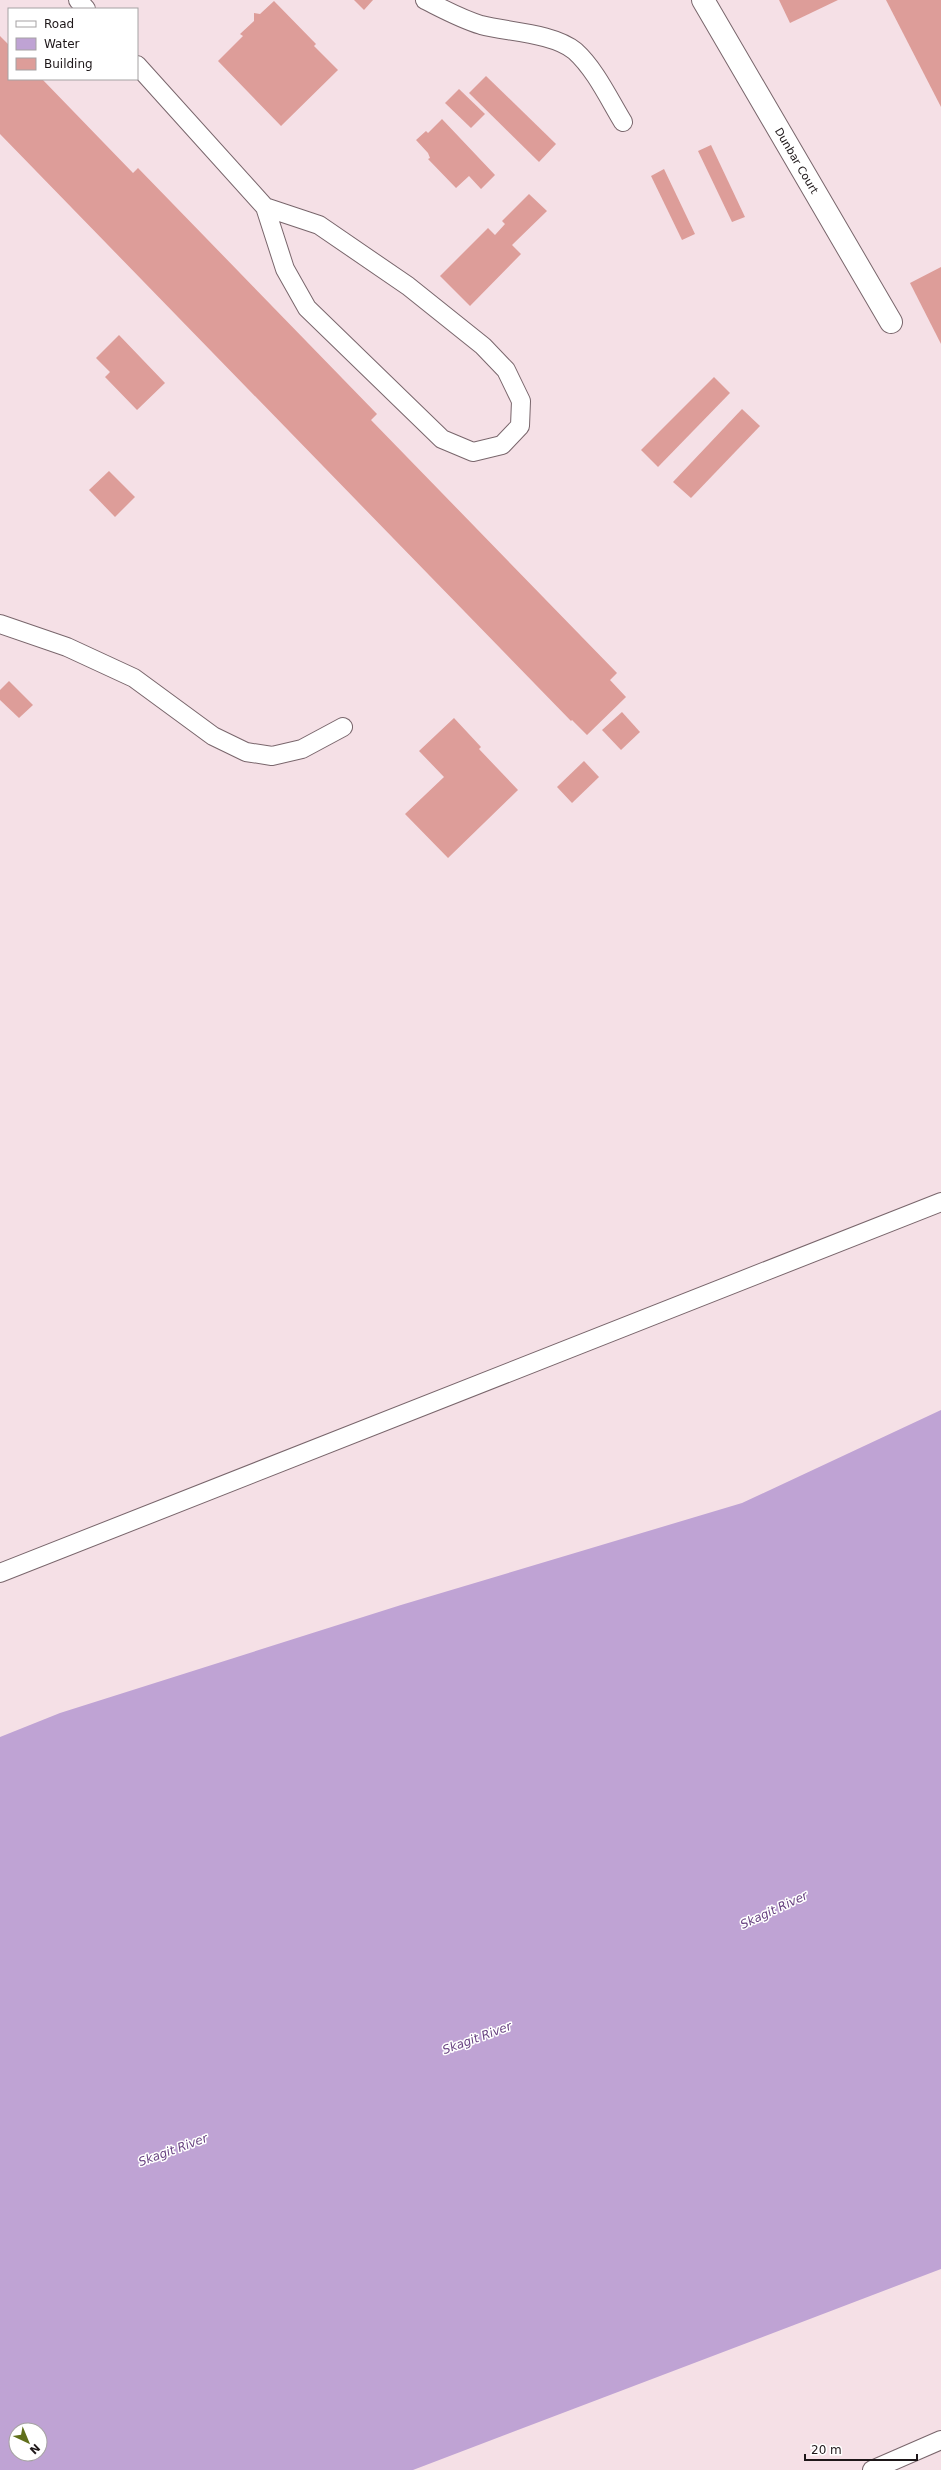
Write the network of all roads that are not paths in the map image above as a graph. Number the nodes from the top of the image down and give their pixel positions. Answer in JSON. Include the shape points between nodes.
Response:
{"nodes":[{"id":1,"x":78,"y":0,"type":"edge"},
{"id":2,"x":425,"y":0,"type":"edge"},
{"id":3,"x":703,"y":0,"type":"edge"},
{"id":4,"x":85,"y":8,"type":"edge"},
{"id":5,"x":138,"y":66,"type":"edge"},
{"id":6,"x":623,"y":122,"type":"dead end"},
{"id":7,"x":265,"y":207,"type":"junction"},
{"id":8,"x":891,"y":322,"type":"dead end"},
{"id":9,"x":0,"y":624,"type":"edge"},
{"id":10,"x":343,"y":727,"type":"dead end"},
{"id":11,"x":941,"y":1202,"type":"edge"},
{"id":12,"x":0,"y":1573,"type":"edge"},
{"id":13,"x":941,"y":2440,"type":"edge"},
{"id":14,"x":872,"y":2470,"type":"edge"}],
"edges":[{"from":1,"to":4,"type":"lane"},
{"from":2,"to":6,"type":"lane","via":[[463,19],[555,41],[568,47],[586,63]]},
{"from":3,"to":8,"type":"street","name":"Dunbar Court"},
{"from":5,"to":7,"type":"lane"},
{"from":7,"to":7,"type":"lane","via":[[285,269],[306,308],[442,439],[473,452],[502,445],[520,426],[521,401],[506,370],[483,346],[408,286],[319,225]]},
{"from":9,"to":10,"type":"lane","via":[[67,647],[134,678],[214,736],[246,752],[272,756],[302,750]]},
{"from":11,"to":12,"type":"lane"},
{"from":13,"to":14,"type":"lane"}]}
